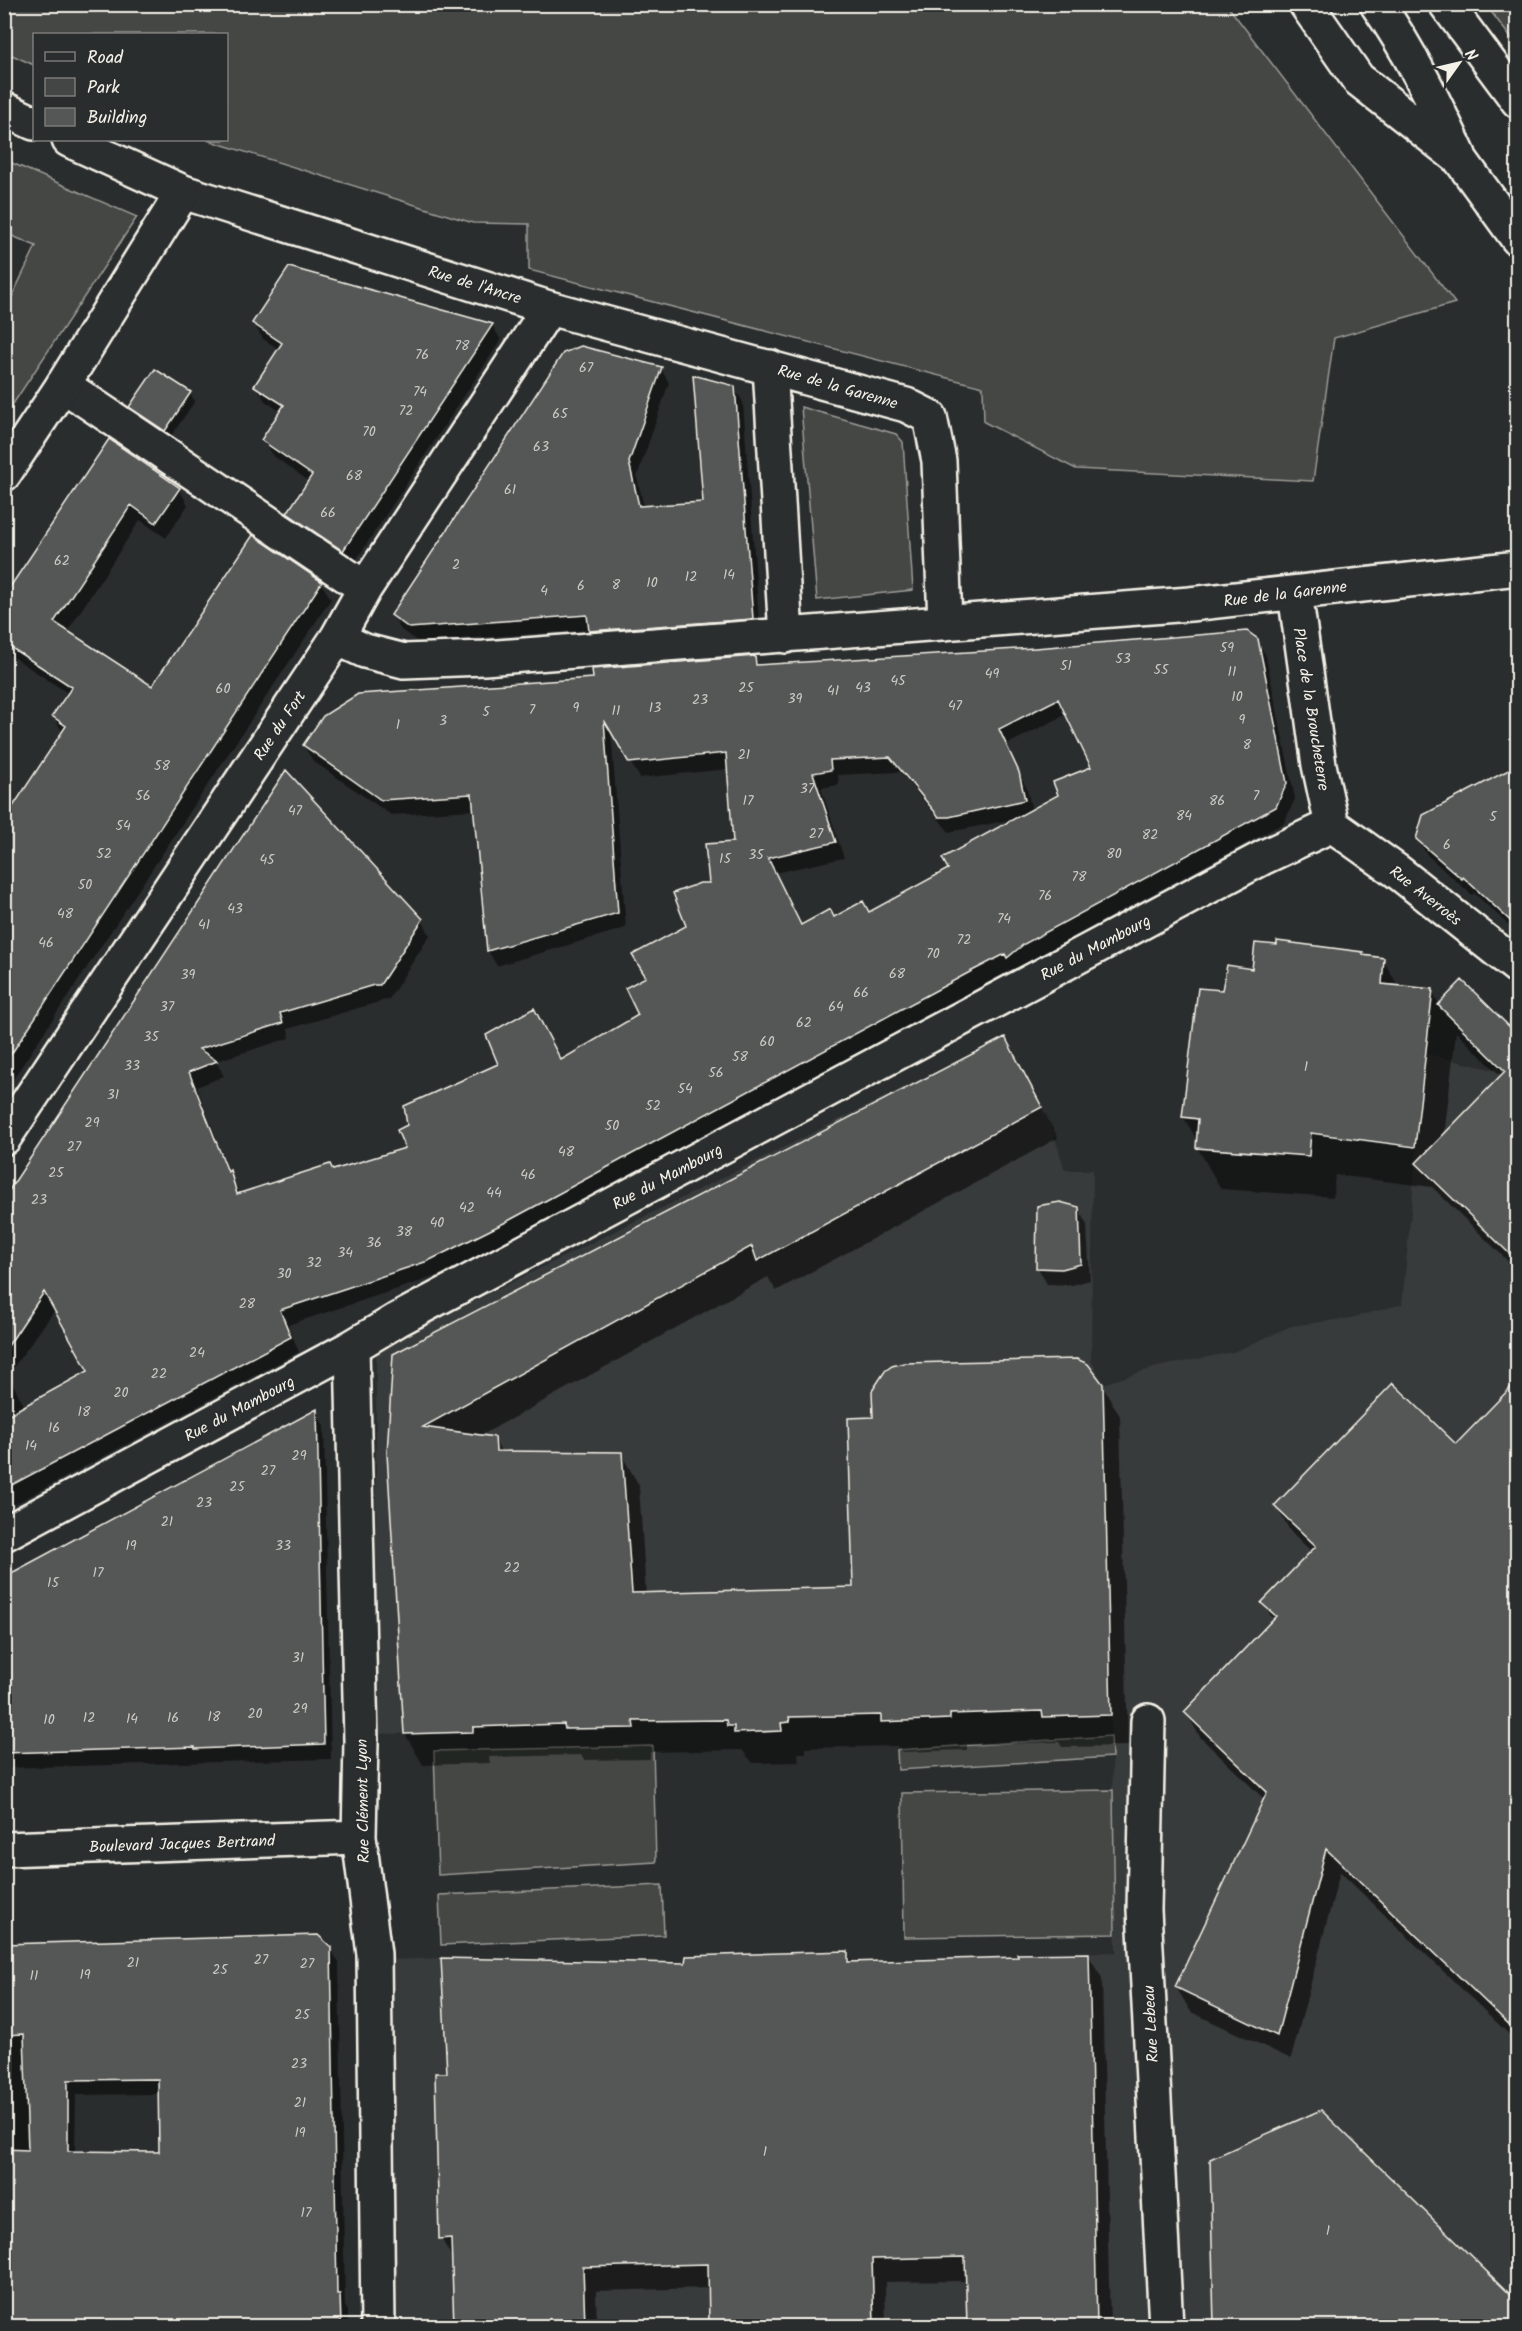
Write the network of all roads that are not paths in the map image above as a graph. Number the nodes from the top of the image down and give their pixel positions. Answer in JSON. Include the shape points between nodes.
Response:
{"nodes":[{"id":1,"x":1306,"y":4,"type":"edge"},
{"id":2,"x":1377,"y":4,"type":"edge"},
{"id":3,"x":1446,"y":4,"type":"edge"},
{"id":4,"x":1518,"y":101,"type":"edge"},
{"id":5,"x":4,"y":109,"type":"edge"},
{"id":6,"x":33,"y":123,"type":"edge"},
{"id":7,"x":71,"y":141,"type":"edge"},
{"id":8,"x":1460,"y":159,"type":"junction"},
{"id":9,"x":183,"y":192,"type":"junction"},
{"id":10,"x":1518,"y":239,"type":"edge"},
{"id":11,"x":549,"y":308,"type":"junction"},
{"id":12,"x":770,"y":367,"type":"junction"},
{"id":13,"x":63,"y":385,"type":"junction"},
{"id":14,"x":4,"y":474,"type":"edge"},
{"id":15,"x":1518,"y":568,"type":"edge"},
{"id":16,"x":365,"y":588,"type":"junction"},
{"id":17,"x":1295,"y":593,"type":"junction"},
{"id":18,"x":945,"y":623,"type":"junction"},
{"id":19,"x":786,"y":636,"type":"junction"},
{"id":20,"x":337,"y":638,"type":"junction"},
{"id":21,"x":1332,"y":825,"type":"junction"},
{"id":22,"x":1518,"y":967,"type":"edge"},
{"id":23,"x":4,"y":1138,"type":"edge"},
{"id":24,"x":352,"y":1347,"type":"junction"},
{"id":25,"x":4,"y":1534,"type":"edge"},
{"id":26,"x":1148,"y":1721,"type":"dead end"},
{"id":27,"x":359,"y":1837,"type":"junction"},
{"id":28,"x":4,"y":1849,"type":"edge"},
{"id":29,"x":378,"y":2326,"type":"edge"},
{"id":30,"x":1166,"y":2326,"type":"edge"}],
"edges":[{"from":1,"to":8,"type":"main road","via":[[1358,79]]},
{"from":2,"to":8,"type":"main road","via":[[1434,101]]},
{"from":3,"to":4,"type":"main road"},
{"from":5,"to":6,"type":"main road"},
{"from":7,"to":9,"type":"main road","name":"Rue de l'Ancre"},
{"from":8,"to":10,"type":"main road"},
{"from":9,"to":11,"type":"main road","name":"Rue de l'Ancre"},
{"from":9,"to":13,"type":"main road"},
{"from":11,"to":12,"type":"main road","name":"Rue de l'Ancre"},
{"from":11,"to":16,"type":"main road","name":"Rue du Fort"},
{"from":12,"to":18,"type":"main road","name":"Rue de la Garenne","via":[[906,405],[930,417],[939,461]]},
{"from":12,"to":19,"type":"main road","name":"Rue de la Garenne"},
{"from":13,"to":14,"type":"main road"},
{"from":13,"to":16,"type":"main road"},
{"from":15,"to":17,"type":"main road","name":"Rue de la Garenne"},
{"from":16,"to":20,"type":"main road","name":"Rue du Fort"},
{"from":17,"to":18,"type":"main road","name":"Rue de la Garenne"},
{"from":17,"to":21,"type":"main road","name":"Place de la Broucheterre","via":[[1319,765]]},
{"from":18,"to":19,"type":"main road","name":"Rue de la Garenne"},
{"from":19,"to":20,"type":"main road","name":"Rue de la Garenne","via":[[404,661],[365,651]]},
{"from":20,"to":23,"type":"main road","name":"Rue du Fort"},
{"from":21,"to":22,"type":"main road","name":"Rue Averroès"},
{"from":21,"to":24,"type":"main road","name":"Rue du Mambourg","via":[[1264,857]]},
{"from":24,"to":25,"type":"main road","name":"Rue du Mambourg"},
{"from":24,"to":27,"type":"main road","name":"Rue Clément Lyon","via":[[361,1741]]},
{"from":26,"to":30,"type":"main road","name":"Rue Lebeau","via":[[1144,1910]]},
{"from":27,"to":28,"type":"main road","name":"Boulevard Jacques Bertrand"},
{"from":27,"to":29,"type":"main road","name":"Rue Clément Lyon","via":[[374,1954]]}]}
